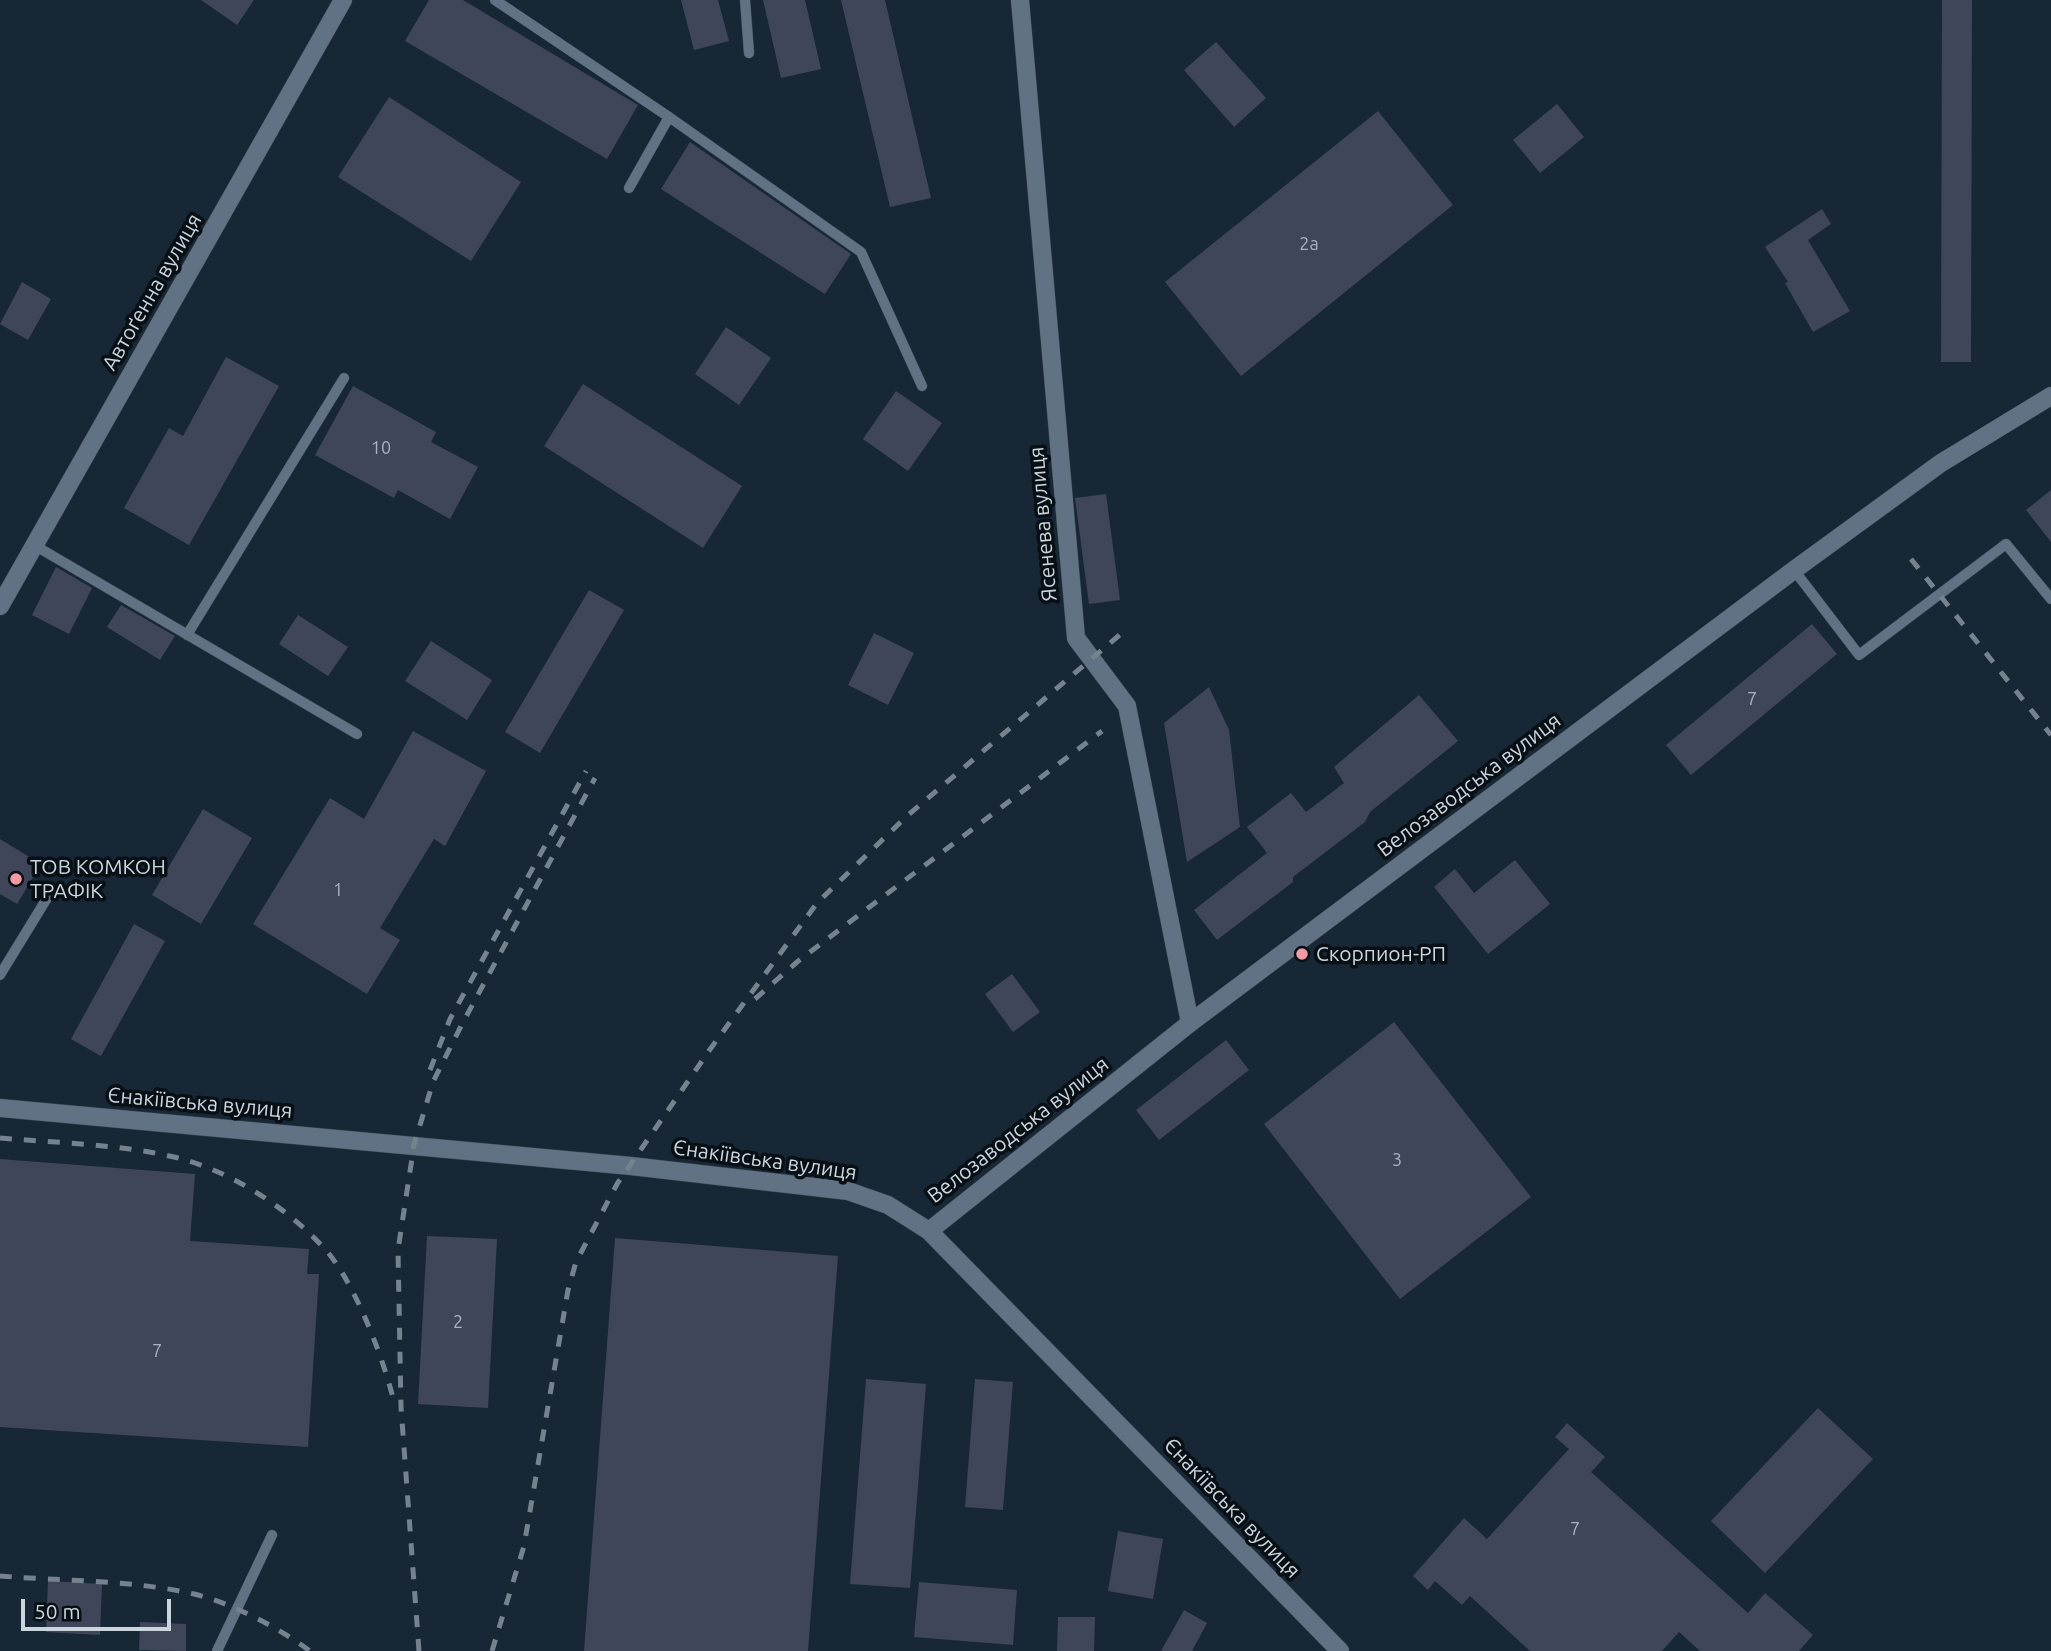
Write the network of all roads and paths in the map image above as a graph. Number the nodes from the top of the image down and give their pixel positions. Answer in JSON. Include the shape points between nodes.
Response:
{"nodes":[{"id":1,"x":343,"y":0,"type":"edge"},
{"id":2,"x":495,"y":0,"type":"edge"},
{"id":3,"x":745,"y":0,"type":"edge"},
{"id":4,"x":1020,"y":0,"type":"edge"},
{"id":5,"x":749,"y":53,"type":"dead end"},
{"id":6,"x":669,"y":117,"type":"junction"},
{"id":7,"x":629,"y":188,"type":"dead end"},
{"id":8,"x":344,"y":378,"type":"dead end"},
{"id":9,"x":922,"y":387,"type":"dead end"},
{"id":10,"x":2051,"y":396,"type":"edge"},
{"id":11,"x":34,"y":545,"type":"junction"},
{"id":12,"x":1794,"y":570,"type":"junction"},
{"id":13,"x":2051,"y":599,"type":"edge"},
{"id":14,"x":0,"y":606,"type":"edge"},
{"id":15,"x":187,"y":635,"type":"junction"},
{"id":16,"x":357,"y":734,"type":"dead end"},
{"id":17,"x":52,"y":890,"type":"dead end"},
{"id":18,"x":0,"y":975,"type":"edge"},
{"id":19,"x":1190,"y":1023,"type":"junction"},
{"id":20,"x":0,"y":1108,"type":"edge"},
{"id":21,"x":929,"y":1231,"type":"junction"},
{"id":22,"x":272,"y":1535,"type":"dead end"},
{"id":23,"x":217,"y":1651,"type":"edge"},
{"id":24,"x":1340,"y":1651,"type":"edge"}],
"edges":[{"from":1,"to":11,"type":"street","name":"Автоґенна вулиця"},
{"from":2,"to":6,"type":"lane"},
{"from":3,"to":5,"type":"lane"},
{"from":4,"to":19,"type":"street","name":"Ясенева вулиця","via":[[1076,638],[1127,706]]},
{"from":6,"to":7,"type":"lane"},
{"from":6,"to":9,"type":"lane","via":[[861,252]]},
{"from":8,"to":15,"type":"lane"},
{"from":10,"to":12,"type":"street","name":"Велозаводська вулиця","via":[[1941,463]]},
{"from":11,"to":14,"type":"street","name":"Автоґенна вулиця"},
{"from":11,"to":15,"type":"lane"},
{"from":12,"to":13,"type":"lane","via":[[1859,654],[2006,544]]},
{"from":12,"to":19,"type":"street","name":"Велозаводська вулиця"},
{"from":15,"to":16,"type":"lane"},
{"from":17,"to":18,"type":"lane"},
{"from":19,"to":21,"type":"street","name":"Велозаводська вулиця"},
{"from":20,"to":21,"type":"street","name":"Єнакіївська вулиця","via":[[631,1166],[848,1191],[887,1205]]},
{"from":21,"to":24,"type":"street","name":"Єнакіївська вулиця"},
{"from":22,"to":23,"type":"lane"}]}
